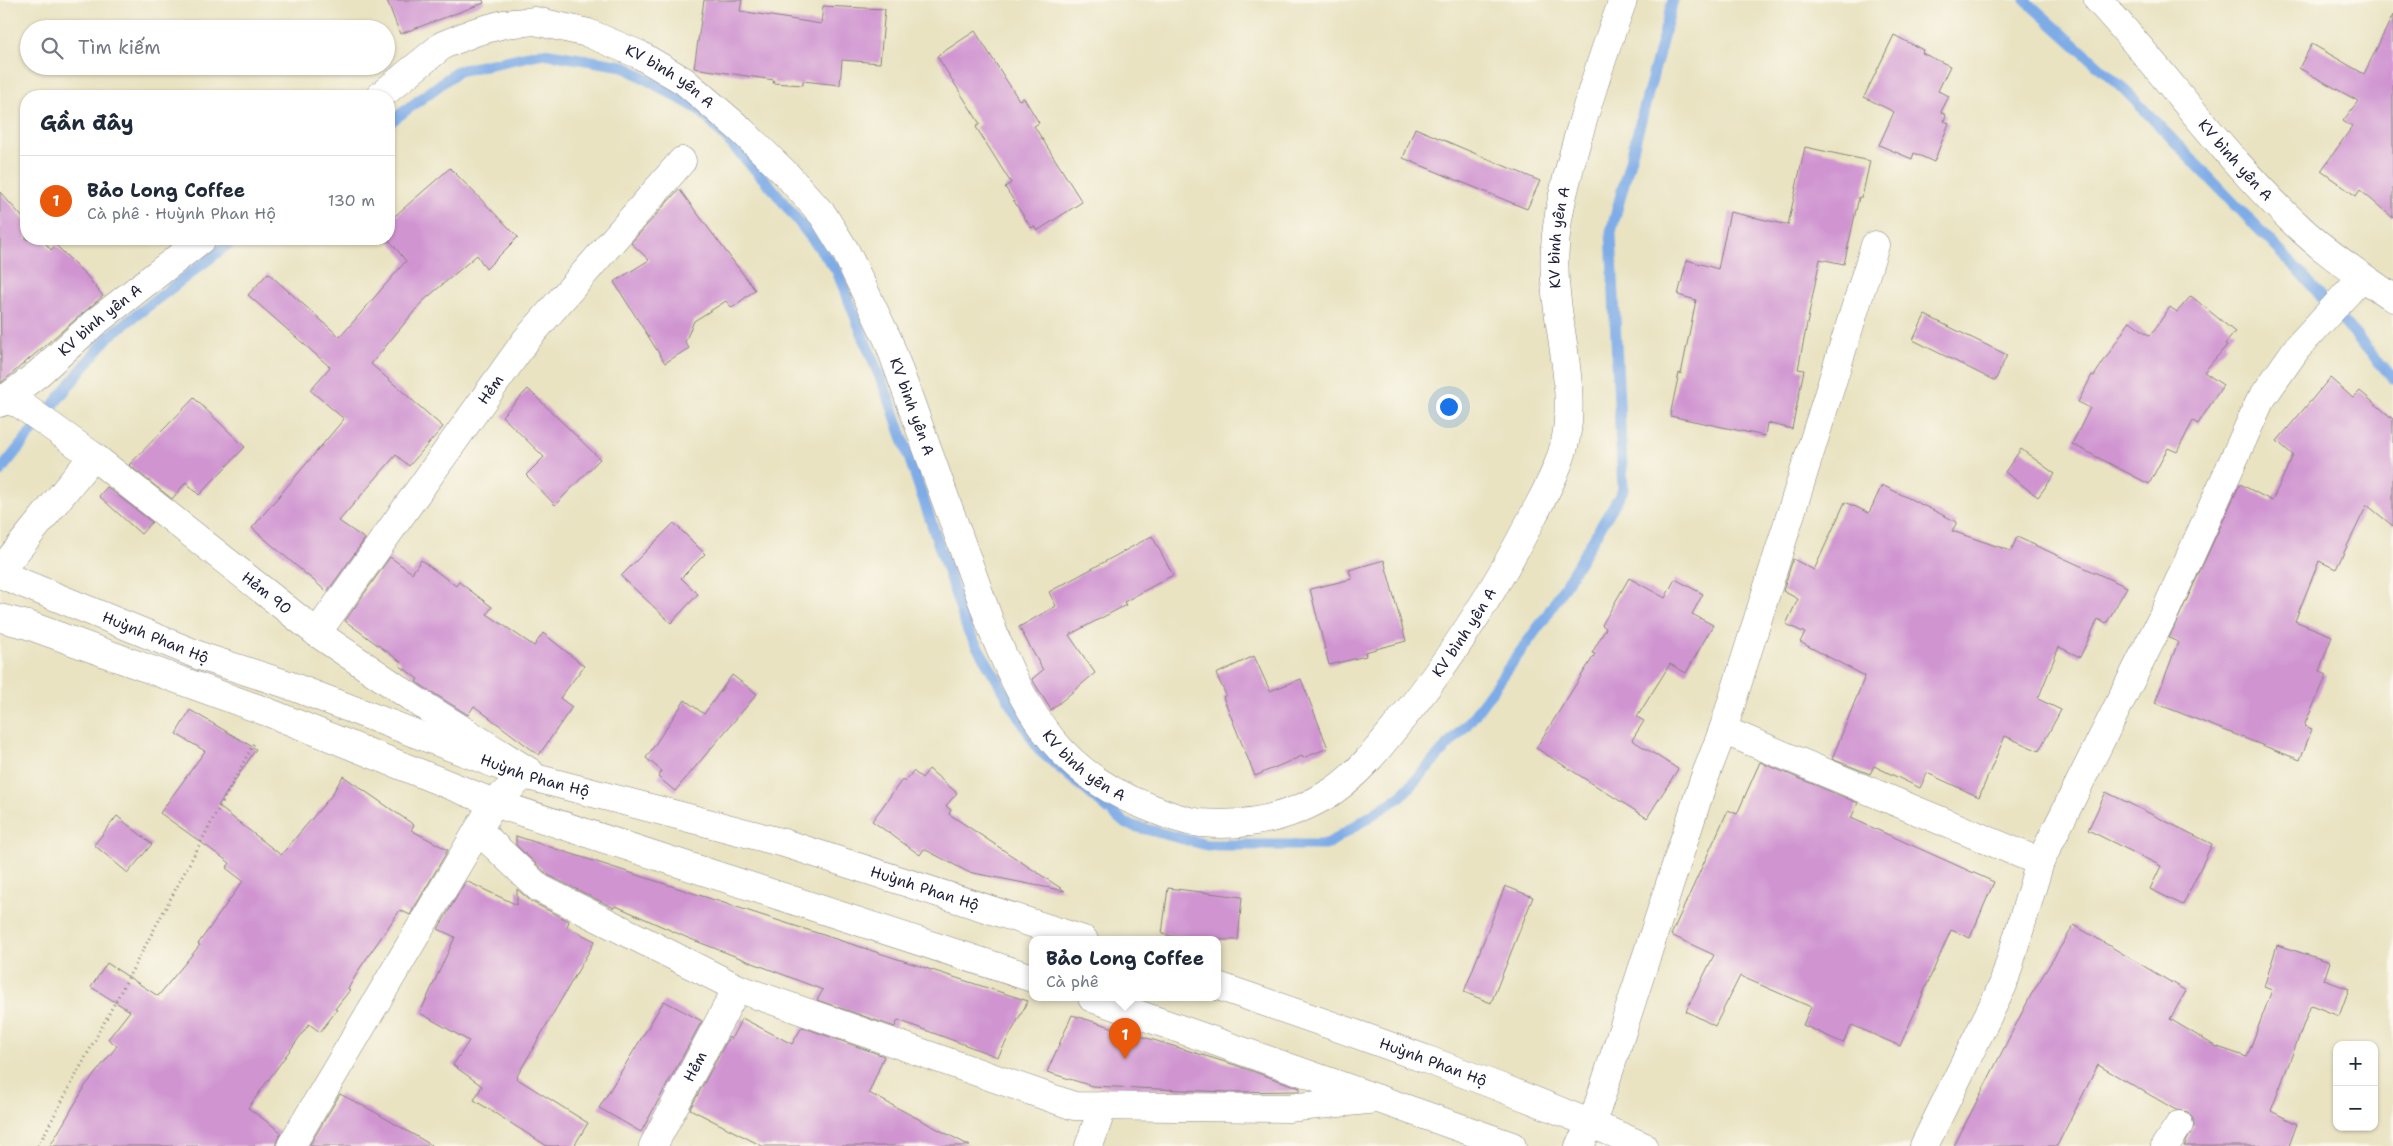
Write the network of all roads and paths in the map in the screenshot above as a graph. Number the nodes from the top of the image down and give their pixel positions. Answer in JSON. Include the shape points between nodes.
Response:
{"nodes":[{"id":1,"x":1623,"y":0,"type":"edge"},
{"id":2,"x":2098,"y":0,"type":"edge"},
{"id":3,"x":387,"y":90,"type":"edge"},
{"id":4,"x":682,"y":161,"type":"dead end"},
{"id":5,"x":194,"y":245,"type":"edge"},
{"id":6,"x":1875,"y":245,"type":"dead end"},
{"id":7,"x":2355,"y":285,"type":"junction"},
{"id":8,"x":2393,"y":298,"type":"edge"},
{"id":9,"x":5,"y":401,"type":"edge"},
{"id":10,"x":85,"y":450,"type":"junction"},
{"id":11,"x":0,"y":573,"type":"edge"},
{"id":12,"x":0,"y":618,"type":"edge"},
{"id":13,"x":317,"y":633,"type":"junction"},
{"id":14,"x":270,"y":713,"type":"junction"},
{"id":15,"x":1723,"y":730,"type":"junction"},
{"id":16,"x":524,"y":774,"type":"junction"},
{"id":17,"x":494,"y":803,"type":"junction"},
{"id":18,"x":478,"y":830,"type":"junction"},
{"id":19,"x":2040,"y":862,"type":"junction"},
{"id":20,"x":1072,"y":936,"type":"edge"},
{"id":21,"x":1029,"y":977,"type":"edge"},
{"id":22,"x":1221,"y":987,"type":"edge"},
{"id":23,"x":737,"y":988,"type":"junction"},
{"id":24,"x":1100,"y":1001,"type":"edge"},
{"id":25,"x":1378,"y":1099,"type":"junction"},
{"id":26,"x":1103,"y":1106,"type":"junction"},
{"id":27,"x":1586,"y":1135,"type":"edge"},
{"id":28,"x":38,"y":1146,"type":"edge"},
{"id":29,"x":292,"y":1146,"type":"edge"},
{"id":30,"x":652,"y":1146,"type":"edge"},
{"id":31,"x":1089,"y":1146,"type":"edge"},
{"id":32,"x":1512,"y":1146,"type":"edge"},
{"id":33,"x":1643,"y":1146,"type":"edge"},
{"id":34,"x":1924,"y":1146,"type":"edge"}],
"edges":[{"from":1,"to":3,"type":"street","name":"KV bình yên A","via":[[1593,81],[1562,196],[1554,248],[1568,400],[1566,438],[1555,473],[1511,559],[1432,682],[1356,773],[1297,810],[1262,821],[1224,825],[1186,821],[1136,803],[1100,785],[1067,758],[1038,724],[1013,682],[888,340],[846,252],[823,215],[786,174],[705,99],[684,81],[640,55],[588,33],[535,21],[504,24],[443,45]]},
{"from":2,"to":7,"type":"street","name":"KV bình yên A","via":[[2249,177]]},
{"from":4,"to":13,"type":"street","name":"Hẻm","via":[[526,340]]},
{"from":5,"to":9,"type":"street","name":"KV bình yên A","via":[[93,324]]},
{"from":6,"to":15,"type":"street"},
{"from":7,"to":8,"type":"street","name":"KV bình yên A"},
{"from":7,"to":19,"type":"street","via":[[2297,348],[2260,400],[2164,612]]},
{"from":9,"to":10,"type":"street","name":"Hẻm 90"},
{"from":10,"to":11,"type":"street"},
{"from":10,"to":13,"type":"street","name":"Hẻm 90"},
{"from":11,"to":16,"type":"street","name":"Huỳnh Phan Hộ","via":[[203,657],[286,684]]},
{"from":12,"to":14,"type":"street"},
{"from":13,"to":16,"type":"street","name":"Hẻm 90","via":[[415,700],[530,772]]},
{"from":14,"to":17,"type":"street"},
{"from":14,"to":28,"type":"path"},
{"from":15,"to":19,"type":"street"},
{"from":15,"to":27,"type":"street"},
{"from":16,"to":17,"type":"street"},
{"from":16,"to":20,"type":"street","name":"Huỳnh Phan Hộ","via":[[784,843]]},
{"from":17,"to":18,"type":"street"},
{"from":17,"to":21,"type":"street"},
{"from":18,"to":23,"type":"street","via":[[539,888]]},
{"from":18,"to":29,"type":"street"},
{"from":19,"to":34,"type":"street","via":[[2003,985]]},
{"from":22,"to":27,"type":"street","name":"Huỳnh Phan Hộ","via":[[1374,1039]]},
{"from":23,"to":26,"type":"street","via":[[1074,1106]]},
{"from":23,"to":30,"type":"street","name":"Hẻm"},
{"from":24,"to":25,"type":"street"},
{"from":25,"to":26,"type":"street","via":[[1288,1108]]},
{"from":25,"to":32,"type":"street"},
{"from":26,"to":31,"type":"street"},
{"from":27,"to":33,"type":"street","name":"Huỳnh Phan Hộ"}]}
